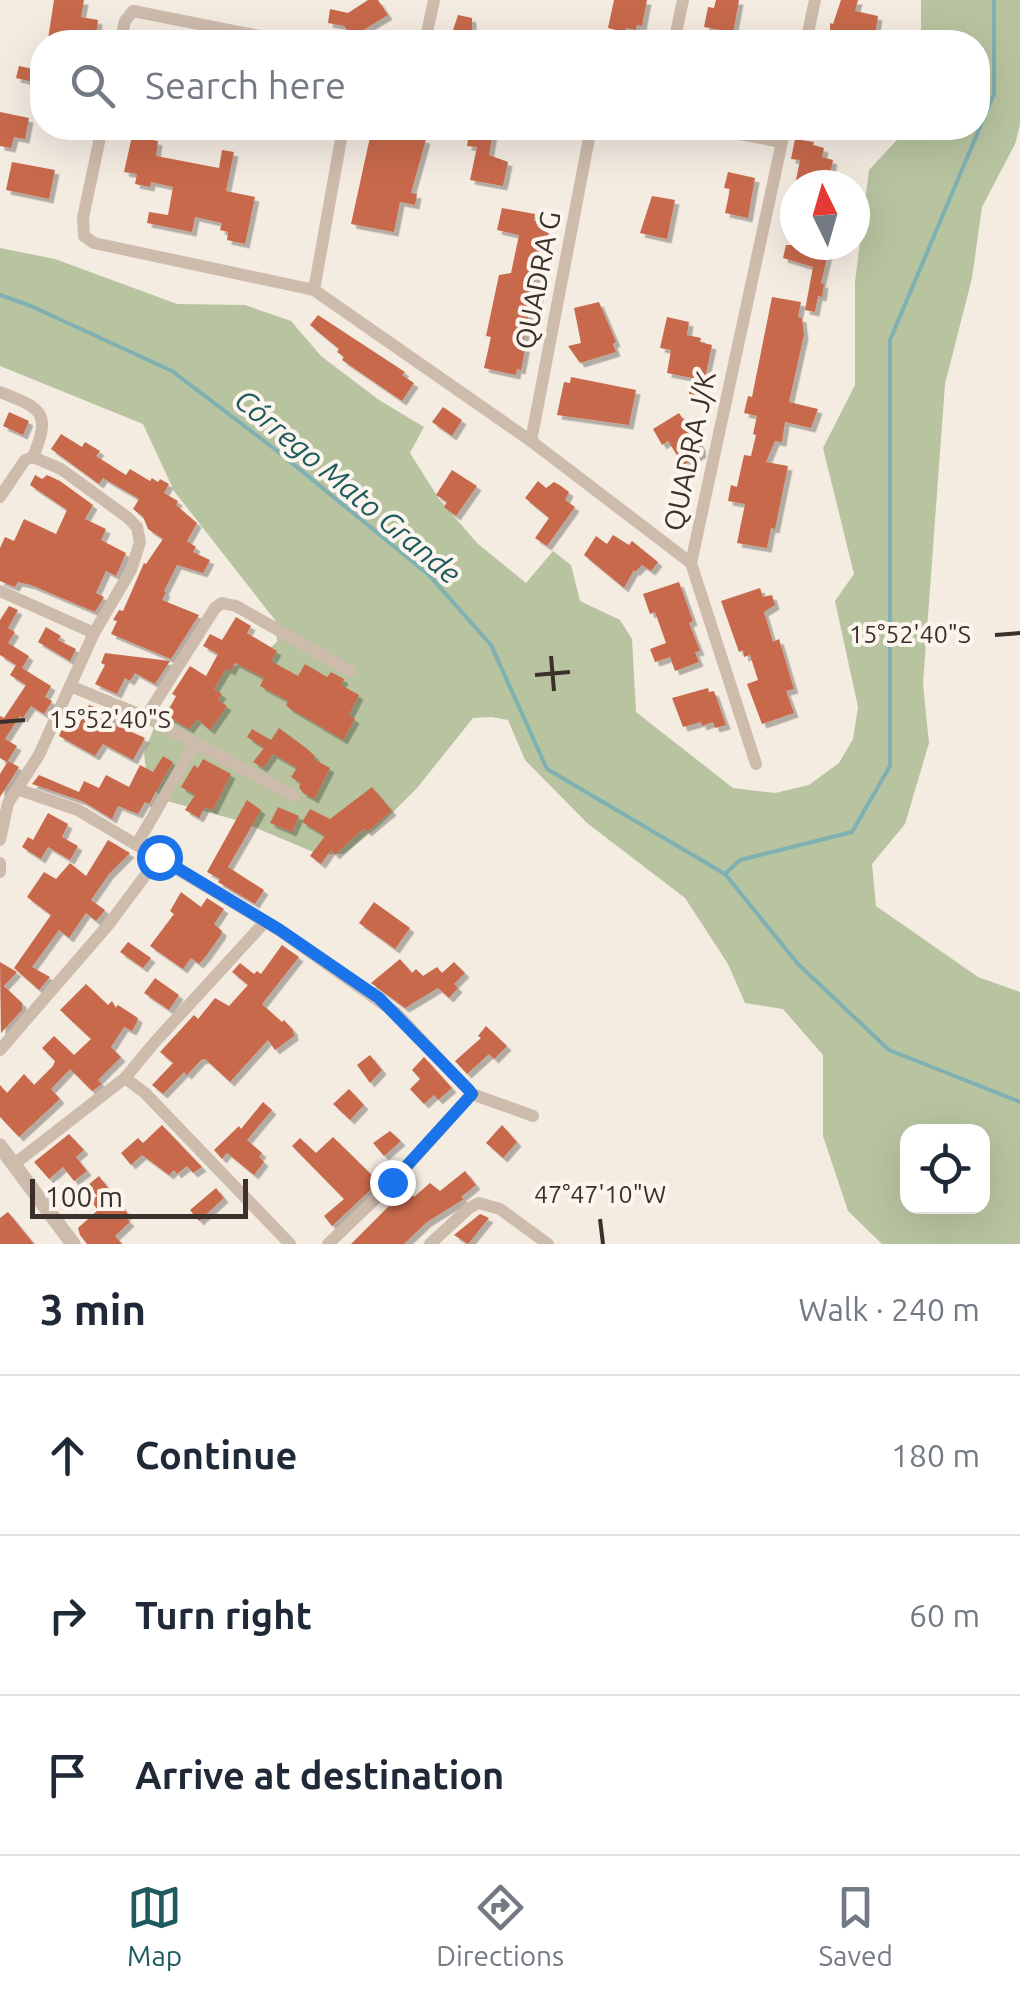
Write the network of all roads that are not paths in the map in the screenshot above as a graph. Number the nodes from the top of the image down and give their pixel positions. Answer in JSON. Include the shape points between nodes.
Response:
{"nodes":[{"id":1,"x":434,"y":0,"type":"edge"},
{"id":2,"x":683,"y":0,"type":"edge"},
{"id":3,"x":815,"y":0,"type":"edge"},
{"id":4,"x":122,"y":30,"type":"edge"},
{"id":5,"x":229,"y":30,"type":"edge"},
{"id":6,"x":428,"y":30,"type":"edge"},
{"id":7,"x":677,"y":30,"type":"edge"},
{"id":8,"x":809,"y":30,"type":"edge"},
{"id":9,"x":99,"y":140,"type":"edge"},
{"id":10,"x":341,"y":140,"type":"edge"},
{"id":11,"x":590,"y":140,"type":"edge"},
{"id":12,"x":771,"y":140,"type":"edge"},
{"id":13,"x":781,"y":142,"type":"joint"},
{"id":14,"x":314,"y":290,"type":"junction"},
{"id":15,"x":0,"y":392,"type":"edge"},
{"id":16,"x":531,"y":441,"type":"junction"},
{"id":17,"x":33,"y":457,"type":"junction"},
{"id":18,"x":0,"y":497,"type":"edge"},
{"id":19,"x":691,"y":562,"type":"junction"},
{"id":20,"x":0,"y":591,"type":"edge"},
{"id":21,"x":94,"y":634,"type":"junction"},
{"id":22,"x":350,"y":671,"type":"dead end"},
{"id":23,"x":70,"y":686,"type":"junction"},
{"id":24,"x":146,"y":717,"type":"junction"},
{"id":25,"x":194,"y":745,"type":"junction"},
{"id":26,"x":756,"y":764,"type":"dead end"},
{"id":27,"x":17,"y":790,"type":"junction"},
{"id":28,"x":294,"y":796,"type":"dead end"},
{"id":29,"x":4,"y":800,"type":"edge"},
{"id":30,"x":0,"y":840,"type":"edge"},
{"id":31,"x":137,"y":844,"type":"junction"},
{"id":32,"x":159,"y":857,"type":"junction"},
{"id":33,"x":0,"y":864,"type":"edge"},
{"id":34,"x":0,"y":872,"type":"edge"},
{"id":35,"x":264,"y":923,"type":"junction"},
{"id":36,"x":0,"y":1050,"type":"edge"},
{"id":37,"x":125,"y":1078,"type":"junction"},
{"id":38,"x":472,"y":1094,"type":"junction"},
{"id":39,"x":533,"y":1116,"type":"dead end"},
{"id":40,"x":0,"y":1146,"type":"edge"},
{"id":41,"x":14,"y":1166,"type":"junction"},
{"id":42,"x":73,"y":1244,"type":"edge"},
{"id":43,"x":290,"y":1244,"type":"edge"},
{"id":44,"x":328,"y":1244,"type":"edge"},
{"id":45,"x":430,"y":1244,"type":"edge"},
{"id":46,"x":548,"y":1244,"type":"edge"}],
"edges":[{"from":1,"to":6,"type":"street"},
{"from":2,"to":7,"type":"street"},
{"from":3,"to":8,"type":"street"},
{"from":4,"to":5,"type":"street","via":[[133,11]]},
{"from":9,"to":14,"type":"street","via":[[83,218],[84,236],[94,243]]},
{"from":10,"to":14,"type":"street"},
{"from":11,"to":16,"type":"street","name":"QUADRA G"},
{"from":12,"to":13,"type":"street"},
{"from":13,"to":19,"type":"street","name":"QUADRA J/K"},
{"from":14,"to":16,"type":"street"},
{"from":15,"to":17,"type":"street","via":[[42,414],[45,429]]},
{"from":16,"to":19,"type":"street"},
{"from":17,"to":18,"type":"street"},
{"from":17,"to":21,"type":"street","via":[[106,500],[140,534],[131,570]]},
{"from":19,"to":26,"type":"street","name":"QUADRA J/K"},
{"from":20,"to":21,"type":"street"},
{"from":21,"to":23,"type":"street"},
{"from":22,"to":24,"type":"street","via":[[222,604]]},
{"from":23,"to":24,"type":"street"},
{"from":23,"to":27,"type":"street"},
{"from":24,"to":25,"type":"street"},
{"from":25,"to":28,"type":"street"},
{"from":25,"to":31,"type":"street"},
{"from":27,"to":29,"type":"street"},
{"from":27,"to":31,"type":"street","via":[[69,806]]},
{"from":29,"to":30,"type":"street"},
{"from":31,"to":32,"type":"street"},
{"from":32,"to":35,"type":"street"},
{"from":32,"to":36,"type":"street"},
{"from":33,"to":34,"type":"street"},
{"from":35,"to":37,"type":"street"},
{"from":35,"to":38,"type":"street","via":[[379,998]]},
{"from":37,"to":41,"type":"street"},
{"from":37,"to":43,"type":"street"},
{"from":38,"to":39,"type":"street"},
{"from":38,"to":44,"type":"street"},
{"from":40,"to":41,"type":"street"},
{"from":41,"to":42,"type":"street"},
{"from":45,"to":46,"type":"street","via":[[478,1203],[500,1209]]}]}
